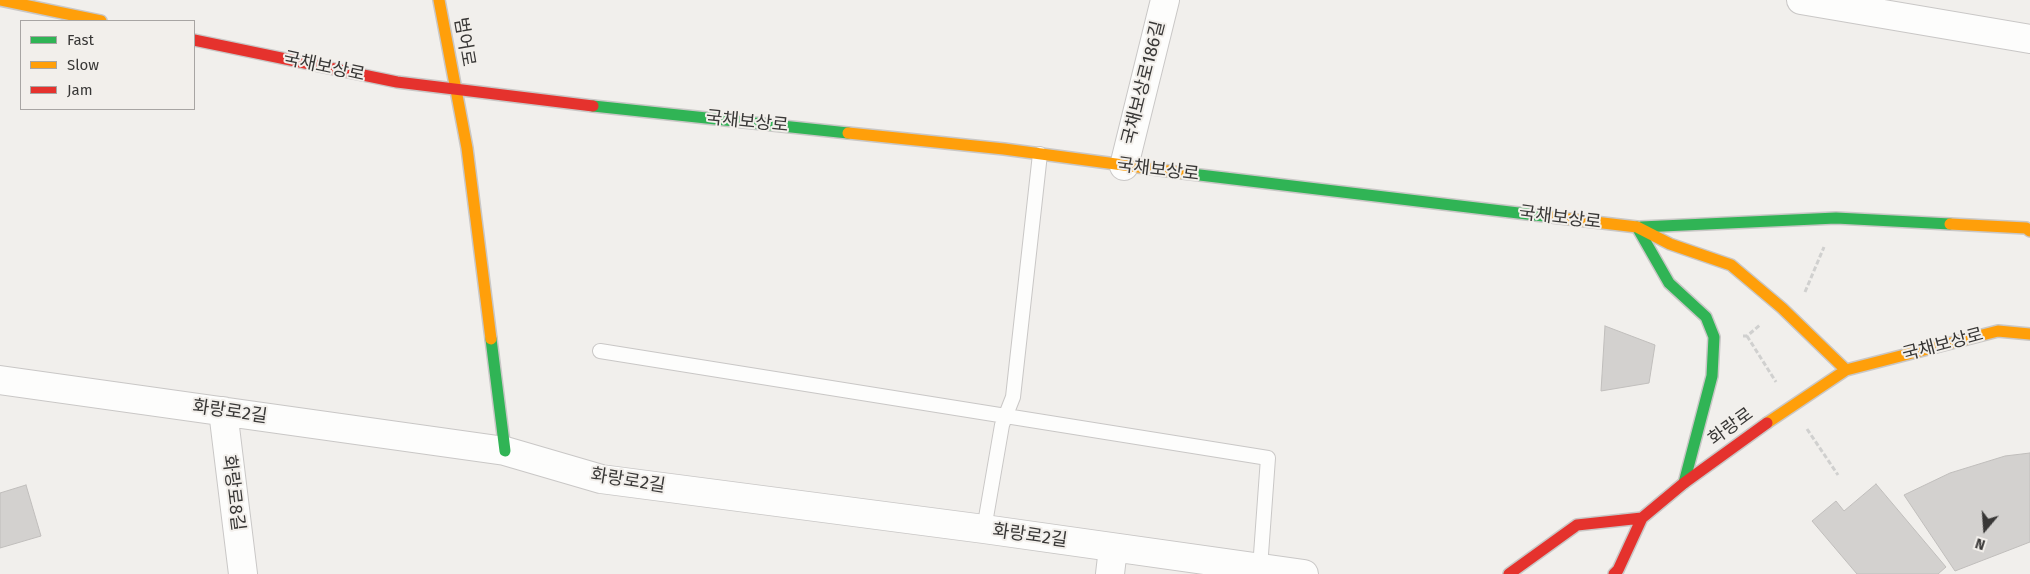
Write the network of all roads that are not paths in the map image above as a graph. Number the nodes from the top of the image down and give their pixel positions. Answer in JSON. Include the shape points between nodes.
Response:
{"nodes":[{"id":1,"x":0,"y":0,"type":"edge"},
{"id":2,"x":439,"y":0,"type":"edge"},
{"id":3,"x":1165,"y":0,"type":"edge"},
{"id":4,"x":1801,"y":0,"type":"edge"},
{"id":5,"x":96,"y":20,"type":"edge"},
{"id":6,"x":2030,"y":39,"type":"edge"},
{"id":7,"x":195,"y":40,"type":"edge"},
{"id":8,"x":455,"y":90,"type":"junction"},
{"id":9,"x":1040,"y":154,"type":"junction"},
{"id":10,"x":1124,"y":166,"type":"junction"},
{"id":11,"x":2028,"y":226,"type":"edge"},
{"id":12,"x":1637,"y":227,"type":"junction"},
{"id":13,"x":2030,"y":334,"type":"edge"},
{"id":14,"x":600,"y":351,"type":"dead end"},
{"id":15,"x":1846,"y":370,"type":"junction"},
{"id":16,"x":0,"y":380,"type":"edge"},
{"id":17,"x":223,"y":411,"type":"junction"},
{"id":18,"x":1006,"y":415,"type":"junction"},
{"id":19,"x":505,"y":451,"type":"junction"},
{"id":20,"x":1684,"y":483,"type":"junction"},
{"id":21,"x":1642,"y":518,"type":"junction"},
{"id":22,"x":984,"y":530,"type":"junction"},
{"id":23,"x":1113,"y":548,"type":"junction"},
{"id":24,"x":1260,"y":568,"type":"junction"},
{"id":25,"x":243,"y":574,"type":"edge"},
{"id":26,"x":1110,"y":574,"type":"edge"},
{"id":27,"x":1304,"y":574,"type":"edge"},
{"id":28,"x":1508,"y":574,"type":"edge"},
{"id":29,"x":1614,"y":574,"type":"edge"}],
"edges":[{"from":1,"to":5,"type":"main road"},
{"from":2,"to":8,"type":"main road","name":"범어로"},
{"from":3,"to":10,"type":"street","name":"국채보상로186길"},
{"from":4,"to":6,"type":"street"},
{"from":7,"to":8,"type":"main road","name":"국채보상로","via":[[397,82]]},
{"from":8,"to":9,"type":"main road","name":"국채보상로"},
{"from":8,"to":19,"type":"main road","via":[[466,148]]},
{"from":9,"to":10,"type":"main road","name":"국채보상로"},
{"from":9,"to":18,"type":"lane","via":[[1012,398]]},
{"from":10,"to":12,"type":"main road","name":"국채보상로"},
{"from":11,"to":12,"type":"main road","via":[[1836,218]]},
{"from":12,"to":15,"type":"main road","name":"국채보상로","via":[[1670,244],[1731,265],[1782,308]]},
{"from":12,"to":20,"type":"main road","via":[[1669,283],[1706,317],[1714,336],[1712,376]]},
{"from":13,"to":15,"type":"main road","name":"국채보상로","via":[[1998,330]]},
{"from":14,"to":18,"type":"lane"},
{"from":15,"to":20,"type":"main road","name":"화랑로","via":[[1790,406]]},
{"from":16,"to":17,"type":"street","name":"화랑로2길"},
{"from":17,"to":19,"type":"street","name":"화랑로2길"},
{"from":17,"to":25,"type":"street","name":"화랑로8길"},
{"from":18,"to":22,"type":"lane"},
{"from":18,"to":24,"type":"lane","via":[[1268,458]]},
{"from":19,"to":22,"type":"street","name":"화랑로2길","via":[[601,479]]},
{"from":20,"to":21,"type":"main road","name":"화랑로"},
{"from":21,"to":28,"type":"main road","via":[[1577,524]]},
{"from":21,"to":29,"type":"main road","name":"화랑로"},
{"from":22,"to":23,"type":"street","name":"화랑로2길"},
{"from":23,"to":24,"type":"street","name":"화랑로2길"},
{"from":23,"to":26,"type":"street"},
{"from":24,"to":27,"type":"street","name":"화랑로2길"}]}
